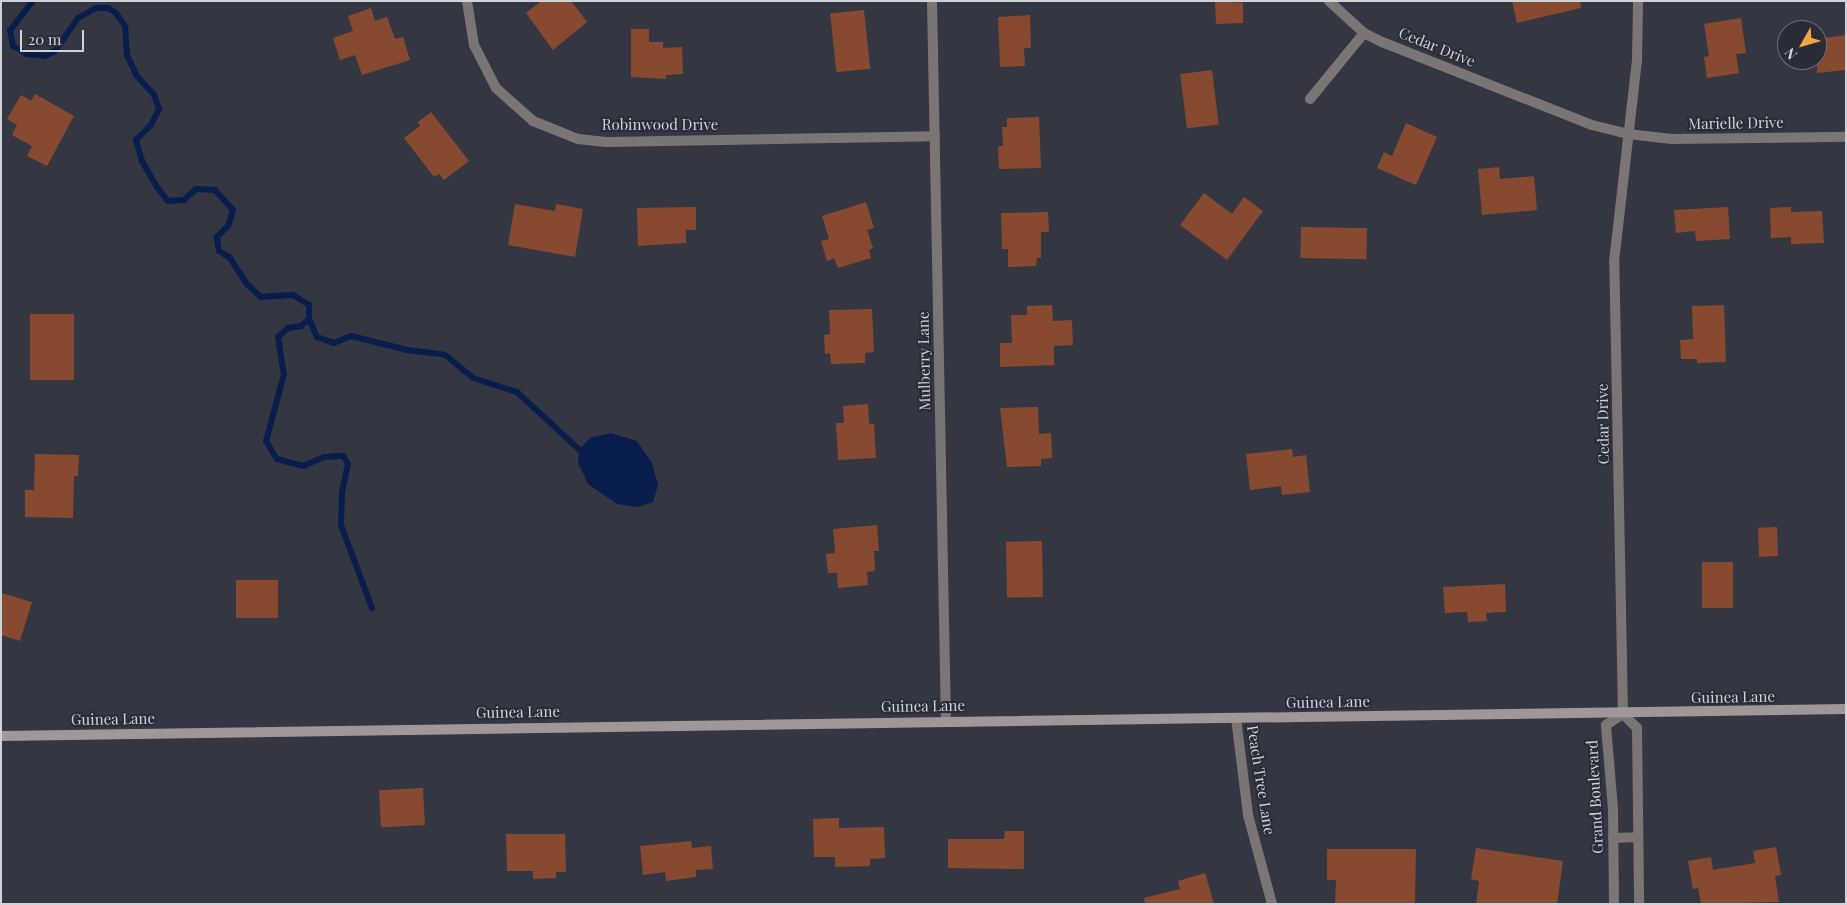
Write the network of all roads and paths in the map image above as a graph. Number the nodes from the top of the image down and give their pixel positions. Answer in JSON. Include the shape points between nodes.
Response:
{"nodes":[{"id":1,"x":467,"y":1,"type":"edge"},
{"id":2,"x":932,"y":1,"type":"edge"},
{"id":3,"x":1330,"y":1,"type":"edge"},
{"id":4,"x":1638,"y":1,"type":"edge"},
{"id":5,"x":1364,"y":32,"type":"junction"},
{"id":6,"x":1310,"y":99,"type":"dead end"},
{"id":7,"x":1628,"y":134,"type":"junction"},
{"id":8,"x":935,"y":136,"type":"junction"},
{"id":9,"x":1846,"y":137,"type":"edge"},
{"id":10,"x":1846,"y":709,"type":"edge"},
{"id":11,"x":1623,"y":714,"type":"junction"},
{"id":12,"x":1236,"y":718,"type":"junction"},
{"id":13,"x":946,"y":721,"type":"junction"},
{"id":14,"x":1,"y":736,"type":"edge"},
{"id":15,"x":1638,"y":837,"type":"junction"},
{"id":16,"x":1613,"y":838,"type":"junction"},
{"id":17,"x":1272,"y":904,"type":"edge"},
{"id":18,"x":1614,"y":904,"type":"edge"},
{"id":19,"x":1639,"y":904,"type":"edge"}],
"edges":[{"from":1,"to":8,"type":"street","name":"Robinwood Drive","via":[[474,46],[496,88],[533,121],[578,139],[606,142]]},
{"from":2,"to":8,"type":"street","name":"Mulberry Lane"},
{"from":3,"to":5,"type":"street","name":"Cedar Drive"},
{"from":4,"to":7,"type":"street","name":"Cedar Drive","via":[[1637,60]]},
{"from":5,"to":6,"type":"street"},
{"from":5,"to":7,"type":"street","name":"Cedar Drive","via":[[1592,125]]},
{"from":7,"to":9,"type":"street","name":"Marielle Drive","via":[[1672,139]]},
{"from":7,"to":11,"type":"street","name":"Cedar Drive","via":[[1614,262]]},
{"from":8,"to":13,"type":"street","name":"Mulberry Lane"},
{"from":10,"to":11,"type":"street","name":"Guinea Lane"},
{"from":11,"to":12,"type":"street","name":"Guinea Lane"},
{"from":11,"to":15,"type":"street","via":[[1637,728]]},
{"from":11,"to":16,"type":"street","name":"Grand Boulevard","via":[[1606,725]]},
{"from":12,"to":13,"type":"street","name":"Guinea Lane"},
{"from":12,"to":17,"type":"street","name":"Peach Tree Lane","via":[[1248,815]]},
{"from":13,"to":14,"type":"street","name":"Guinea Lane"},
{"from":15,"to":16,"type":"street"},
{"from":15,"to":19,"type":"street"},
{"from":16,"to":18,"type":"street","name":"Grand Boulevard"}]}
